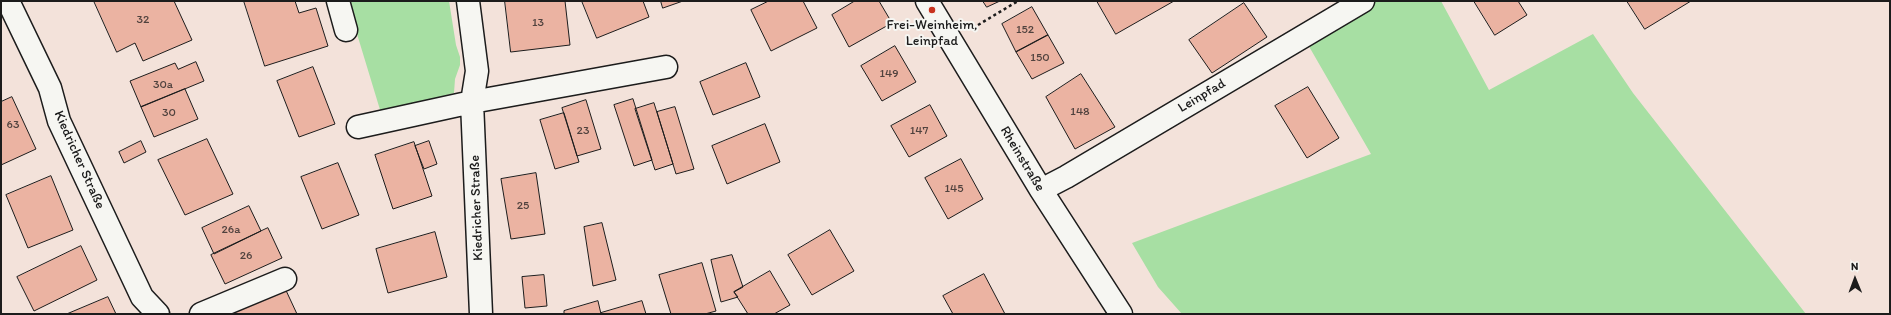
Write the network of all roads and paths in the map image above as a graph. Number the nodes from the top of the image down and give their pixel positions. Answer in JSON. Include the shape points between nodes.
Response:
{"nodes":[{"id":1,"x":8,"y":1,"type":"edge"},
{"id":2,"x":338,"y":1,"type":"edge"},
{"id":3,"x":468,"y":1,"type":"edge"},
{"id":4,"x":926,"y":1,"type":"edge"},
{"id":5,"x":1018,"y":1,"type":"edge"},
{"id":6,"x":1363,"y":1,"type":"edge"},
{"id":7,"x":978,"y":25,"type":"dead end"},
{"id":8,"x":346,"y":30,"type":"dead end"},
{"id":9,"x":666,"y":67,"type":"dead end"},
{"id":10,"x":472,"y":102,"type":"junction"},
{"id":11,"x":358,"y":127,"type":"dead end"},
{"id":12,"x":1041,"y":190,"type":"junction"},
{"id":13,"x":285,"y":279,"type":"dead end"},
{"id":14,"x":158,"y":314,"type":"edge"},
{"id":15,"x":201,"y":314,"type":"edge"},
{"id":16,"x":481,"y":314,"type":"edge"},
{"id":17,"x":1120,"y":314,"type":"edge"}],
"edges":[{"from":1,"to":14,"type":"street","name":"Kiedricher Straße","via":[[50,88],[59,121],[142,297]]},
{"from":2,"to":8,"type":"street"},
{"from":3,"to":10,"type":"street","name":"Kiedricher Straße","via":[[477,72]]},
{"from":4,"to":12,"type":"street","name":"Rheinstraße"},
{"from":5,"to":7,"type":"path"},
{"from":6,"to":12,"type":"street","name":"Leinpfad"},
{"from":9,"to":10,"type":"street"},
{"from":10,"to":11,"type":"street"},
{"from":10,"to":16,"type":"street","name":"Kiedricher Straße"},
{"from":12,"to":17,"type":"street","name":"Rheinstraße"},
{"from":13,"to":15,"type":"street"}]}
